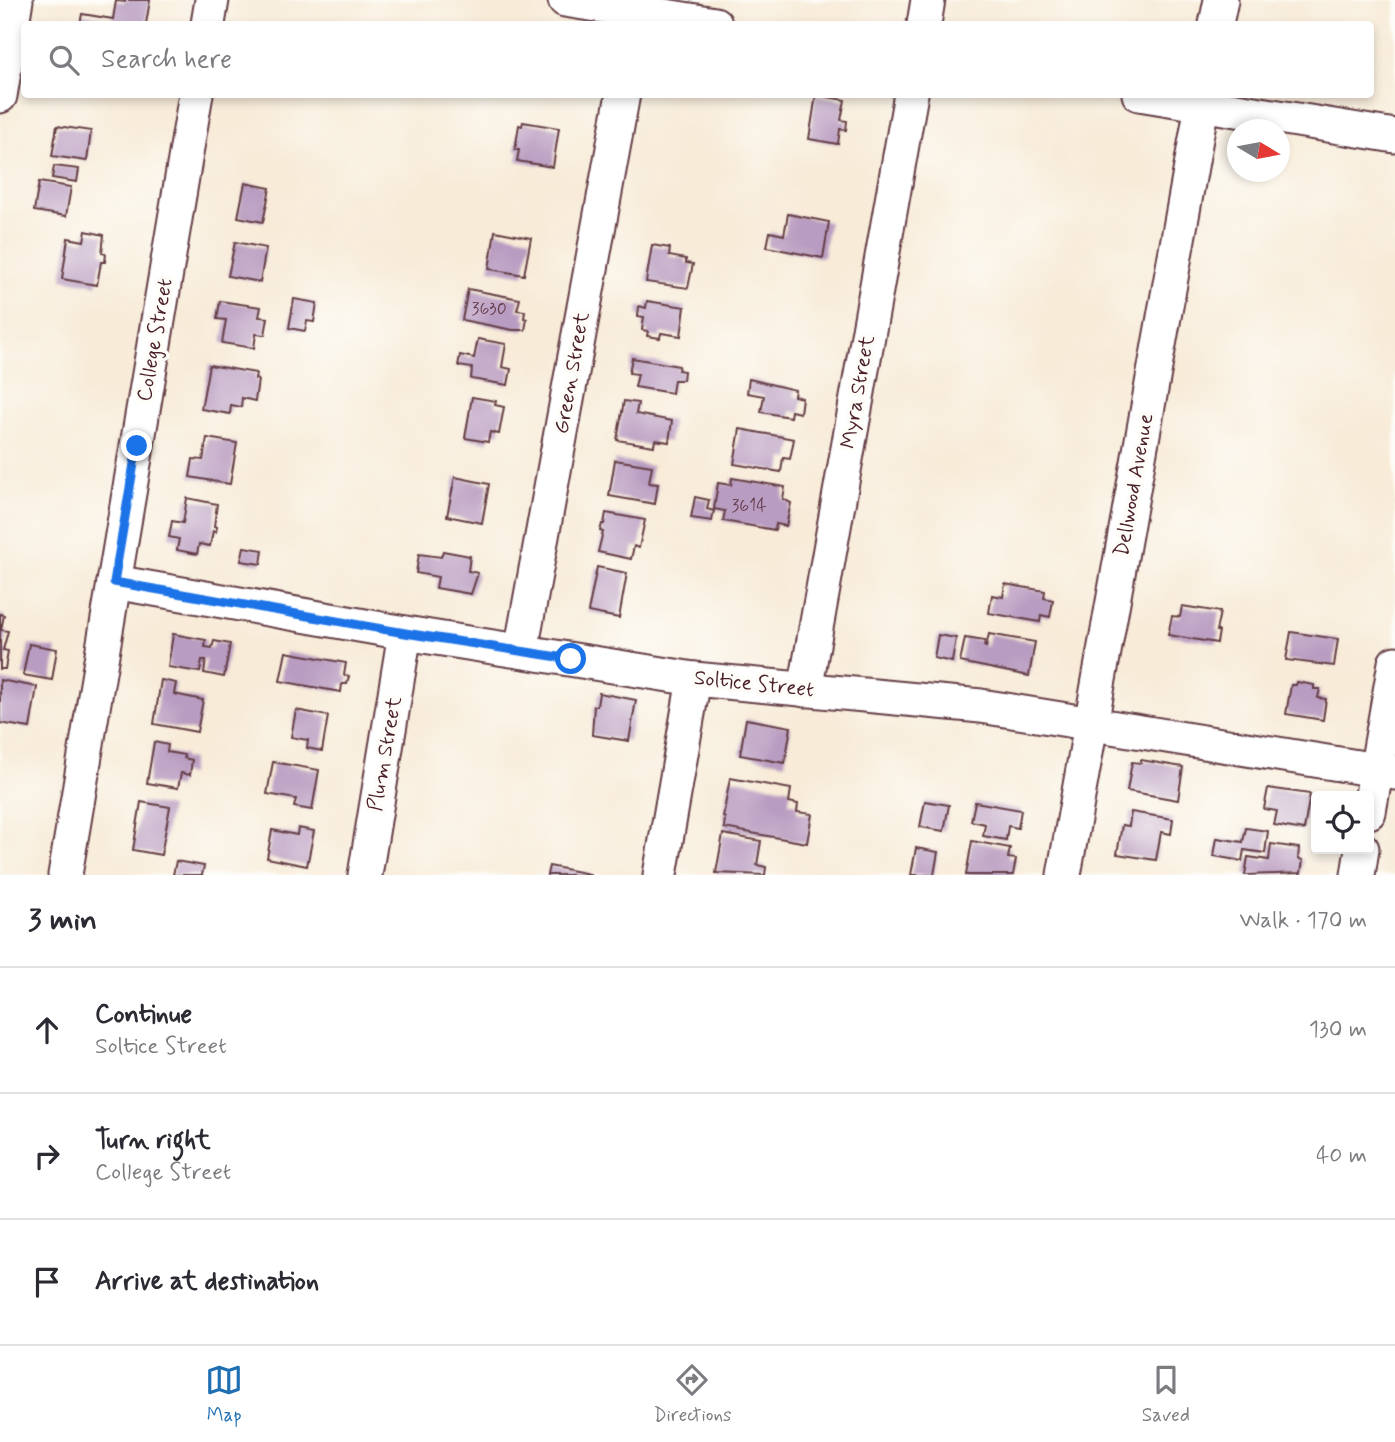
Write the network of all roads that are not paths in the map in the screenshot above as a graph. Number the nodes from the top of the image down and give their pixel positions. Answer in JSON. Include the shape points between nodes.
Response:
{"nodes":[{"id":1,"x":16,"y":0,"type":"edge"},
{"id":2,"x":212,"y":0,"type":"edge"},
{"id":3,"x":565,"y":0,"type":"edge"},
{"id":4,"x":928,"y":0,"type":"edge"},
{"id":5,"x":1221,"y":0,"type":"edge"},
{"id":6,"x":638,"y":12,"type":"edge"},
{"id":7,"x":208,"y":21,"type":"edge"},
{"id":8,"x":696,"y":21,"type":"edge"},
{"id":9,"x":924,"y":21,"type":"edge"},
{"id":10,"x":1217,"y":21,"type":"edge"},
{"id":11,"x":0,"y":96,"type":"edge"},
{"id":12,"x":195,"y":98,"type":"edge"},
{"id":13,"x":622,"y":98,"type":"edge"},
{"id":14,"x":910,"y":98,"type":"edge"},
{"id":15,"x":1182,"y":98,"type":"edge"},
{"id":16,"x":1203,"y":100,"type":"edge"},
{"id":17,"x":1395,"y":136,"type":"edge"},
{"id":18,"x":114,"y":582,"type":"junction"},
{"id":19,"x":405,"y":633,"type":"junction"},
{"id":20,"x":521,"y":651,"type":"junction"},
{"id":21,"x":1395,"y":663,"type":"edge"},
{"id":22,"x":694,"y":679,"type":"junction"},
{"id":23,"x":805,"y":691,"type":"junction"},
{"id":24,"x":1091,"y":723,"type":"junction"},
{"id":25,"x":1386,"y":771,"type":"edge"},
{"id":26,"x":1374,"y":800,"type":"edge"},
{"id":27,"x":1361,"y":854,"type":"edge"},
{"id":28,"x":65,"y":875,"type":"edge"},
{"id":29,"x":365,"y":875,"type":"edge"},
{"id":30,"x":660,"y":875,"type":"edge"},
{"id":31,"x":1064,"y":875,"type":"edge"},
{"id":32,"x":1358,"y":875,"type":"edge"}],
"edges":[{"from":1,"to":11,"type":"street"},
{"from":2,"to":7,"type":"street"},
{"from":3,"to":6,"type":"street"},
{"from":4,"to":9,"type":"street"},
{"from":5,"to":10,"type":"street"},
{"from":6,"to":8,"type":"street"},
{"from":12,"to":18,"type":"street","name":"College Street"},
{"from":13,"to":20,"type":"street","name":"Green Street"},
{"from":14,"to":23,"type":"street","name":"Myra Street"},
{"from":15,"to":16,"type":"street"},
{"from":16,"to":17,"type":"street"},
{"from":16,"to":24,"type":"street","name":"Dellwood Avenue"},
{"from":18,"to":19,"type":"street","name":"Soltice Street"},
{"from":18,"to":28,"type":"street","name":"College Street"},
{"from":19,"to":20,"type":"street","name":"Soltice Street"},
{"from":19,"to":29,"type":"street","name":"Plum Street"},
{"from":20,"to":22,"type":"street","name":"Soltice Street"},
{"from":21,"to":25,"type":"street"},
{"from":22,"to":23,"type":"street","name":"Soltice Street"},
{"from":22,"to":30,"type":"street"},
{"from":23,"to":24,"type":"street","name":"Soltice Street","via":[[981,706]]},
{"from":24,"to":25,"type":"street","name":"Soltice Street"},
{"from":24,"to":31,"type":"street","name":"Dellwood Avenue"},
{"from":25,"to":26,"type":"street"},
{"from":27,"to":32,"type":"street"}]}
